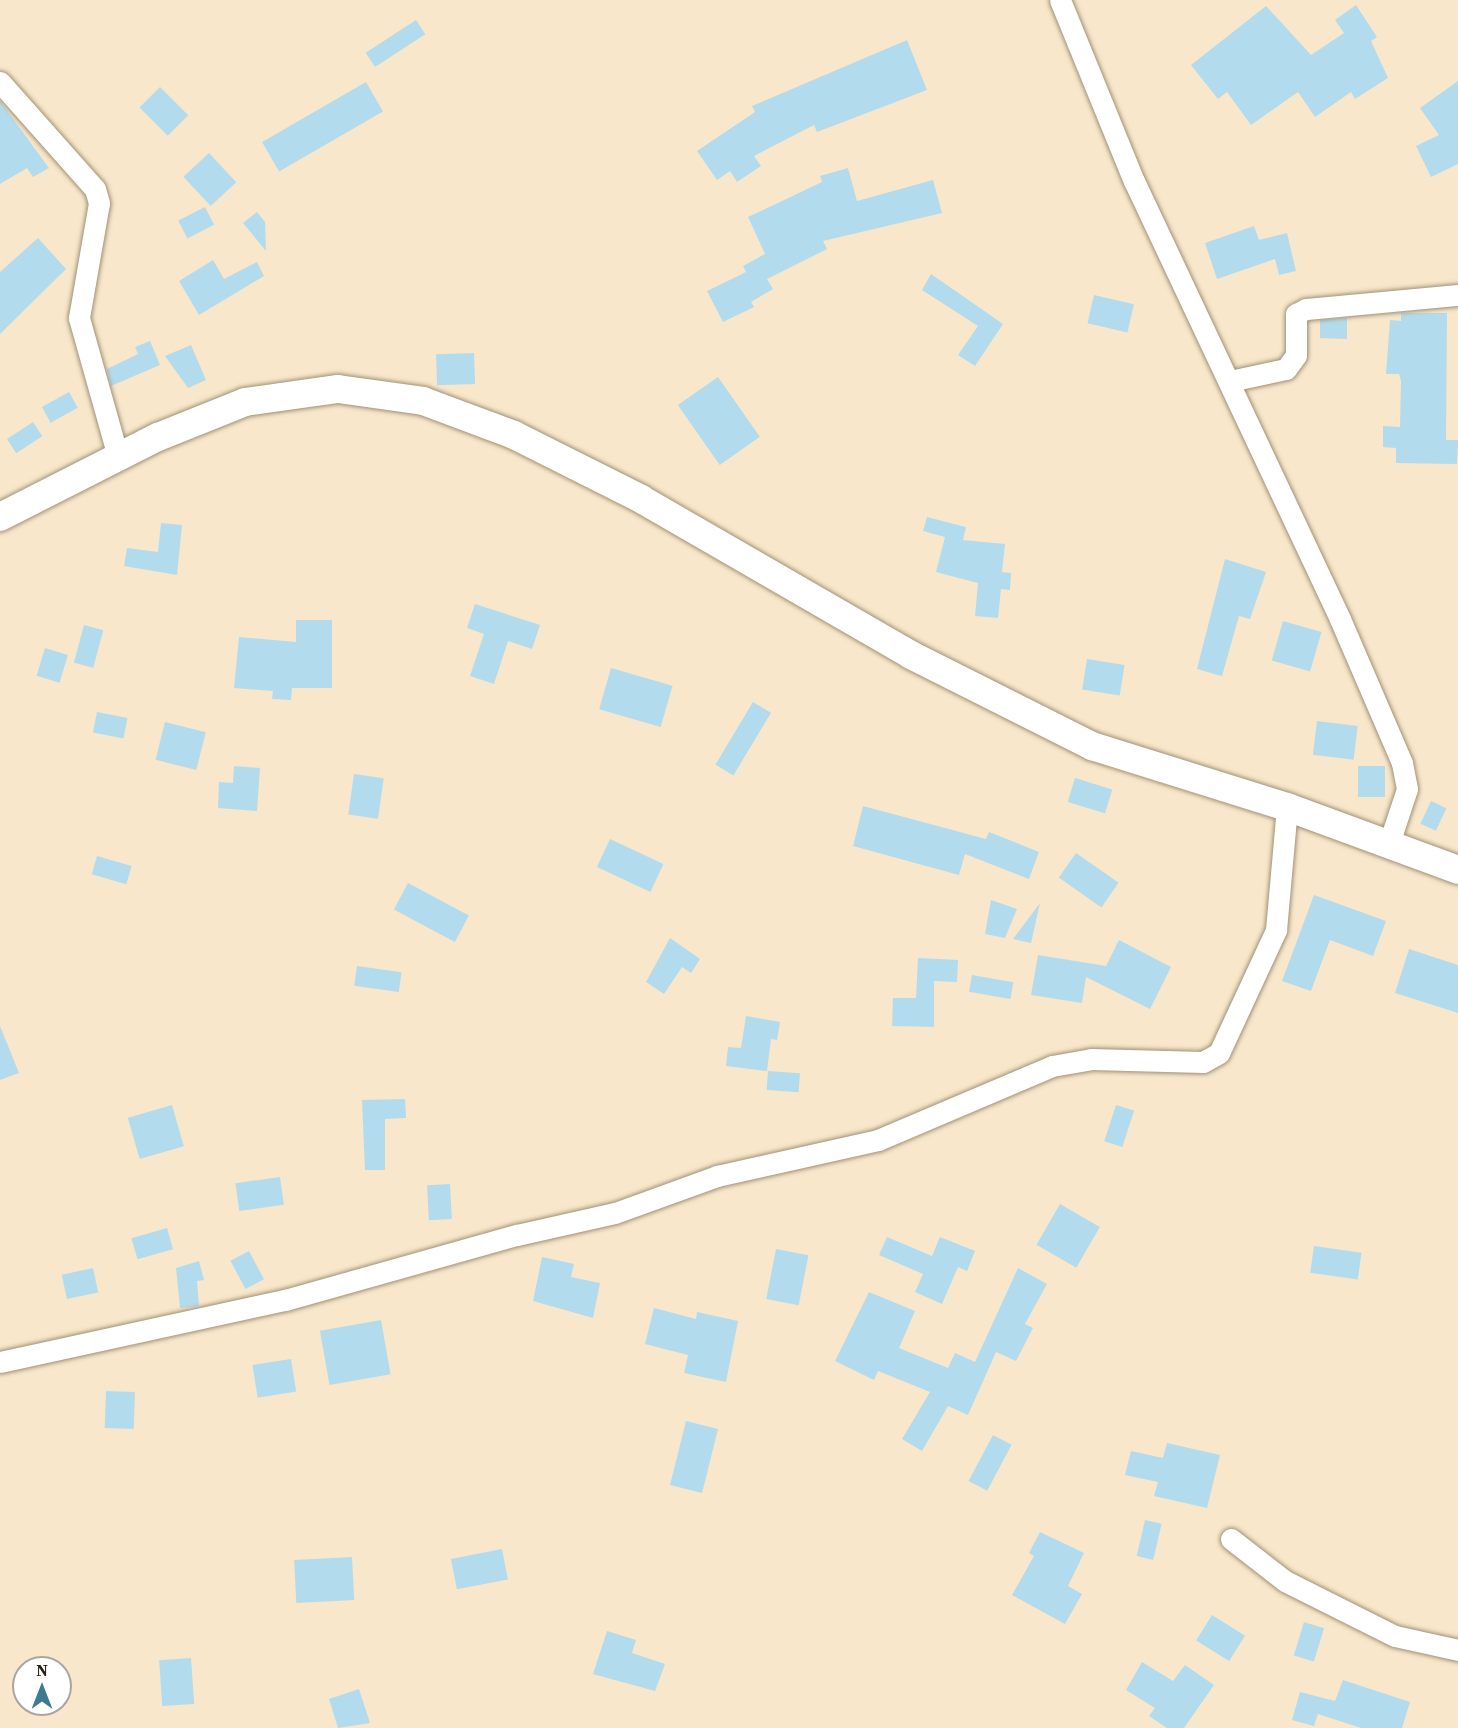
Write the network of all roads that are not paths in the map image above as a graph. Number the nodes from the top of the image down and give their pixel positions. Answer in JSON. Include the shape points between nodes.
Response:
{"nodes":[{"id":1,"x":1060,"y":0,"type":"edge"},
{"id":2,"x":0,"y":82,"type":"edge"},
{"id":3,"x":1458,"y":296,"type":"edge"},
{"id":4,"x":1230,"y":381,"type":"junction"},
{"id":5,"x":118,"y":457,"type":"junction"},
{"id":6,"x":0,"y":517,"type":"edge"},
{"id":7,"x":1287,"y":807,"type":"junction"},
{"id":8,"x":1389,"y":843,"type":"junction"},
{"id":9,"x":1458,"y":870,"type":"edge"},
{"id":10,"x":0,"y":1362,"type":"edge"},
{"id":11,"x":1231,"y":1539,"type":"dead end"},
{"id":12,"x":1458,"y":1650,"type":"edge"}],
"edges":[{"from":1,"to":4,"type":"street","via":[[1134,181]]},
{"from":2,"to":5,"type":"street","via":[[95,189],[99,203],[79,318]]},
{"from":3,"to":4,"type":"street","via":[[1306,309],[1296,314],[1296,355],[1286,369]]},
{"from":4,"to":8,"type":"street","via":[[1402,763],[1407,789]]},
{"from":5,"to":6,"type":"main road"},
{"from":5,"to":7,"type":"main road","via":[[244,402],[338,389],[423,401],[514,435],[641,499],[1020,713],[1092,746]]},
{"from":7,"to":8,"type":"main road"},
{"from":7,"to":10,"type":"street","via":[[1276,930],[1220,1053],[1203,1062],[1091,1059],[1052,1066],[878,1140],[717,1176],[615,1213],[517,1235],[307,1295]]},
{"from":8,"to":9,"type":"main road"},
{"from":11,"to":12,"type":"street","via":[[1286,1581],[1395,1636]]}]}
